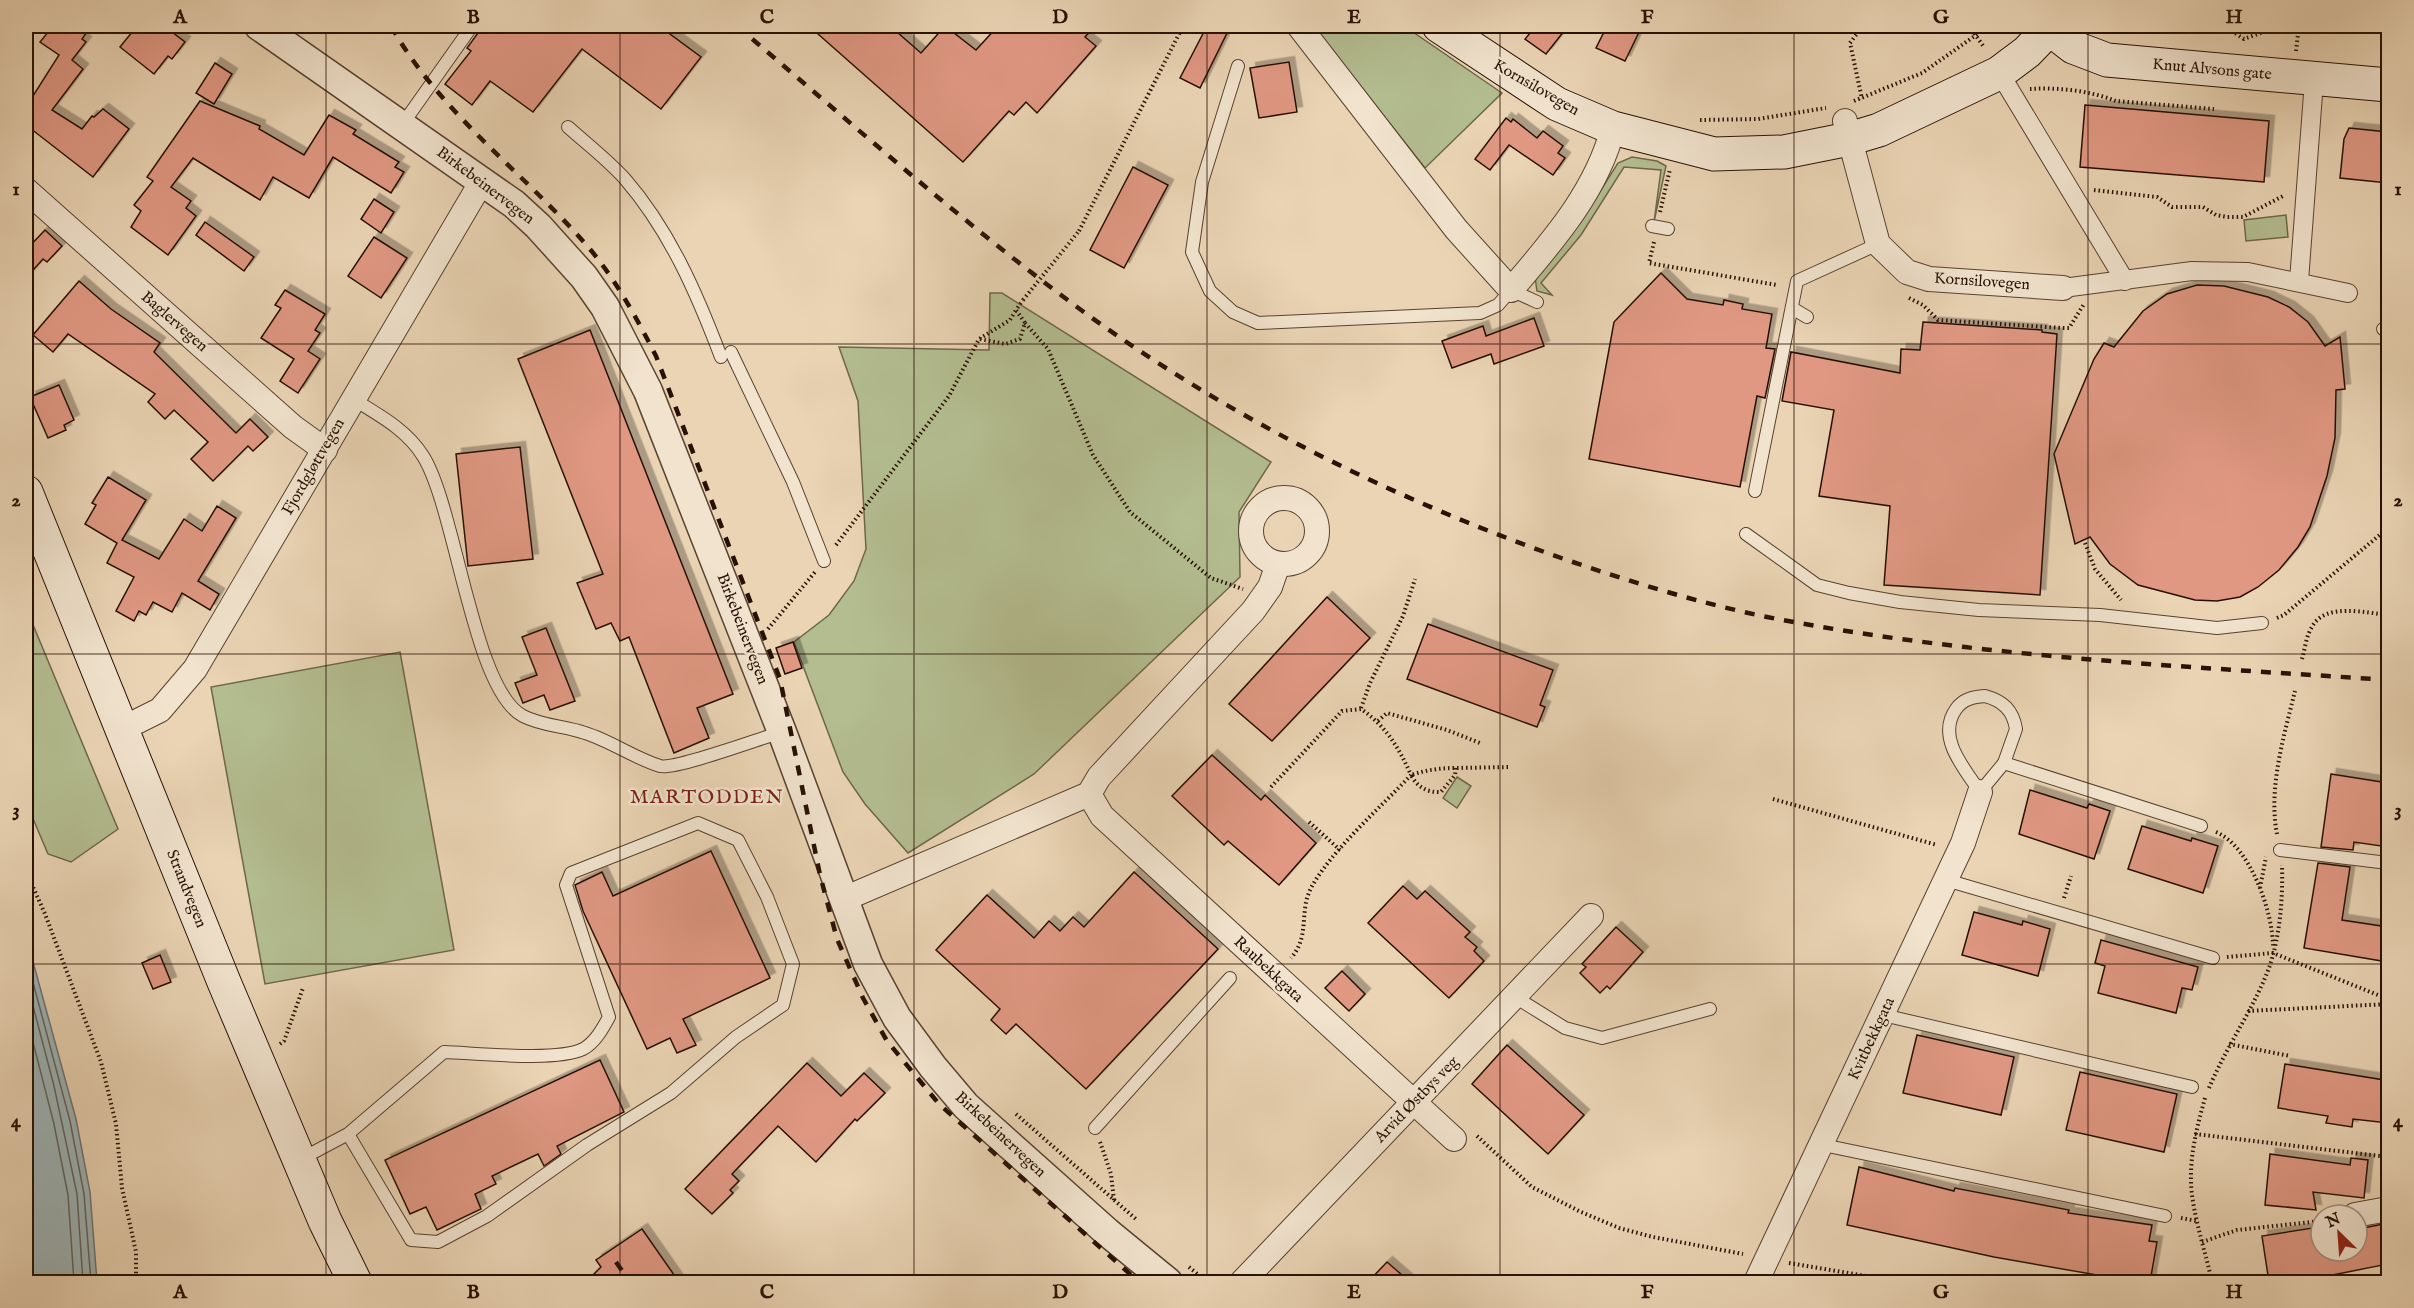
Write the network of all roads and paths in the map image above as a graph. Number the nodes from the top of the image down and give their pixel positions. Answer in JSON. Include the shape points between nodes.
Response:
{"nodes":[{"id":1,"x":259,"y":26,"type":"edge"},
{"id":2,"x":472,"y":26,"type":"edge"},
{"id":3,"x":1183,"y":26,"type":"edge"},
{"id":4,"x":1299,"y":26,"type":"edge"},
{"id":5,"x":1439,"y":26,"type":"edge"},
{"id":6,"x":1969,"y":26,"type":"edge"},
{"id":7,"x":1989,"y":26,"type":"edge"},
{"id":8,"x":2043,"y":26,"type":"edge"},
{"id":9,"x":2224,"y":26,"type":"edge"},
{"id":10,"x":2281,"y":26,"type":"edge"},
{"id":11,"x":1859,"y":31,"type":"dead end"},
{"id":12,"x":1976,"y":35,"type":"junction"},
{"id":13,"x":1984,"y":46,"type":"dead end"},
{"id":14,"x":1238,"y":66,"type":"dead end"},
{"id":15,"x":2044,"y":78,"type":"dead end"},
{"id":16,"x":2388,"y":85,"type":"edge"},
{"id":17,"x":2044,"y":88,"type":"junction"},
{"id":18,"x":2009,"y":89,"type":"joint"},
{"id":19,"x":2313,"y":94,"type":"dead end"},
{"id":20,"x":2214,"y":109,"type":"dead end"},
{"id":21,"x":1847,"y":114,"type":"junction"},
{"id":22,"x":402,"y":125,"type":"junction"},
{"id":23,"x":568,"y":127,"type":"dead end"},
{"id":24,"x":1613,"y":128,"type":"junction"},
{"id":25,"x":1677,"y":142,"type":"junction"},
{"id":26,"x":482,"y":181,"type":"junction"},
{"id":27,"x":2068,"y":187,"type":"junction"},
{"id":28,"x":2306,"y":189,"type":"junction"},
{"id":29,"x":26,"y":190,"type":"edge"},
{"id":30,"x":1878,"y":244,"type":"junction"},
{"id":31,"x":1803,"y":263,"type":"dead end"},
{"id":32,"x":1810,"y":275,"type":"junction"},
{"id":33,"x":2125,"y":281,"type":"junction"},
{"id":34,"x":2299,"y":281,"type":"junction"},
{"id":35,"x":2097,"y":284,"type":"junction"},
{"id":36,"x":1777,"y":285,"type":"dead end"},
{"id":37,"x":2063,"y":288,"type":"joint"},
{"id":38,"x":1511,"y":290,"type":"junction"},
{"id":39,"x":1904,"y":293,"type":"dead end"},
{"id":40,"x":2348,"y":294,"type":"dead end"},
{"id":41,"x":1538,"y":302,"type":"dead end"},
{"id":42,"x":1792,"y":308,"type":"junction"},
{"id":43,"x":1016,"y":310,"type":"junction"},
{"id":44,"x":1807,"y":317,"type":"dead end"},
{"id":45,"x":1024,"y":323,"type":"junction"},
{"id":46,"x":979,"y":339,"type":"junction"},
{"id":47,"x":353,"y":399,"type":"junction"},
{"id":48,"x":325,"y":450,"type":"junction"},
{"id":49,"x":1755,"y":491,"type":"dead end"},
{"id":50,"x":26,"y":492,"type":"edge"},
{"id":51,"x":2388,"y":528,"type":"edge"},
{"id":52,"x":1746,"y":534,"type":"dead end"},
{"id":53,"x":2085,"y":543,"type":"dead end"},
{"id":54,"x":824,"y":561,"type":"junction"},
{"id":55,"x":1278,"y":564,"type":"dead end"},
{"id":56,"x":1414,"y":579,"type":"dead end"},
{"id":57,"x":1263,"y":599,"type":"junction"},
{"id":58,"x":2388,"y":615,"type":"edge"},
{"id":59,"x":2138,"y":619,"type":"junction"},
{"id":60,"x":2262,"y":623,"type":"joint"},
{"id":61,"x":748,"y":645,"type":"junction"},
{"id":62,"x":2302,"y":659,"type":"dead end"},
{"id":63,"x":2295,"y":690,"type":"dead end"},
{"id":64,"x":1361,"y":709,"type":"junction"},
{"id":65,"x":1378,"y":720,"type":"junction"},
{"id":66,"x":122,"y":729,"type":"junction"},
{"id":67,"x":782,"y":732,"type":"junction"},
{"id":68,"x":1480,"y":743,"type":"dead end"},
{"id":69,"x":2004,"y":763,"type":"junction"},
{"id":70,"x":1511,"y":767,"type":"dead end"},
{"id":71,"x":1456,"y":768,"type":"junction"},
{"id":72,"x":1411,"y":775,"type":"junction"},
{"id":73,"x":1271,"y":787,"type":"dead end"},
{"id":74,"x":1980,"y":792,"type":"junction"},
{"id":75,"x":1089,"y":794,"type":"junction"},
{"id":76,"x":1773,"y":799,"type":"dead end"},
{"id":77,"x":1309,"y":822,"type":"dead end"},
{"id":78,"x":2201,"y":826,"type":"joint"},
{"id":79,"x":1340,"y":850,"type":"junction"},
{"id":80,"x":2280,"y":850,"type":"junction"},
{"id":81,"x":1959,"y":851,"type":"junction"},
{"id":82,"x":2388,"y":863,"type":"edge"},
{"id":83,"x":26,"y":872,"type":"edge"},
{"id":84,"x":1946,"y":880,"type":"junction"},
{"id":85,"x":844,"y":898,"type":"junction"},
{"id":86,"x":1591,"y":916,"type":"dead end"},
{"id":87,"x":2273,"y":953,"type":"junction"},
{"id":88,"x":2213,"y":958,"type":"joint"},
{"id":89,"x":1288,"y":961,"type":"dead end"},
{"id":90,"x":1230,"y":978,"type":"dead end"},
{"id":91,"x":303,"y":988,"type":"dead end"},
{"id":92,"x":1515,"y":997,"type":"junction"},
{"id":93,"x":2388,"y":1002,"type":"edge"},
{"id":94,"x":1710,"y":1009,"type":"dead end"},
{"id":95,"x":2247,"y":1011,"type":"junction"},
{"id":96,"x":1883,"y":1015,"type":"junction"},
{"id":97,"x":2229,"y":1044,"type":"junction"},
{"id":98,"x":272,"y":1047,"type":"dead end"},
{"id":99,"x":2290,"y":1056,"type":"dead end"},
{"id":100,"x":2192,"y":1087,"type":"dead end"},
{"id":101,"x":1414,"y":1104,"type":"junction"},
{"id":102,"x":1011,"y":1109,"type":"dead end"},
{"id":103,"x":1095,"y":1128,"type":"joint"},
{"id":104,"x":348,"y":1134,"type":"junction"},
{"id":105,"x":2195,"y":1134,"type":"junction"},
{"id":106,"x":1463,"y":1135,"type":"joint"},
{"id":107,"x":1823,"y":1145,"type":"junction"},
{"id":108,"x":2388,"y":1157,"type":"edge"},
{"id":109,"x":301,"y":1159,"type":"junction"},
{"id":110,"x":1114,"y":1201,"type":"junction"},
{"id":111,"x":2388,"y":1209,"type":"edge"},
{"id":112,"x":2369,"y":1212,"type":"edge"},
{"id":113,"x":2165,"y":1216,"type":"dead end"},
{"id":114,"x":2309,"y":1222,"type":"edge"},
{"id":115,"x":1140,"y":1223,"type":"dead end"},
{"id":116,"x":2202,"y":1242,"type":"junction"},
{"id":117,"x":1175,"y":1271,"type":"edge"},
{"id":118,"x":1762,"y":1276,"type":"edge"},
{"id":119,"x":136,"y":1282,"type":"edge"},
{"id":120,"x":355,"y":1282,"type":"edge"},
{"id":121,"x":1207,"y":1282,"type":"edge"},
{"id":122,"x":1242,"y":1282,"type":"edge"},
{"id":123,"x":1902,"y":1282,"type":"edge"},
{"id":124,"x":2212,"y":1282,"type":"edge"}],
"edges":[{"from":1,"to":22,"type":"street","name":"Birkebeinervegen"},
{"from":2,"to":22,"type":"lane"},
{"from":3,"to":43,"type":"path","bridge":true,"via":[[1079,231]]},
{"from":4,"to":38,"type":"street","via":[[1456,229]]},
{"from":5,"to":24,"type":"main road","name":"Kornsilovegen","via":[[1557,104]]},
{"from":6,"to":12,"type":"path"},
{"from":7,"to":12,"type":"path"},
{"from":8,"to":16,"type":"main road","name":"Knut Alvsons gate","via":[[2073,47],[2107,60]]},
{"from":8,"to":21,"type":"main road","name":"Kornsilovegen","via":[[2027,52],[1999,73],[1909,118]]},
{"from":9,"to":10,"type":"path","via":[[2244,39]]},
{"from":11,"to":21,"type":"path","via":[[1850,44]]},
{"from":12,"to":13,"type":"path"},
{"from":12,"to":21,"type":"path","via":[[1922,73]]},
{"from":14,"to":38,"type":"lane","via":[[1202,182],[1192,252],[1210,291],[1233,312],[1258,323],[1480,313],[1498,305]]},
{"from":15,"to":17,"type":"path"},
{"from":17,"to":18,"type":"path"},
{"from":17,"to":20,"type":"path","via":[[2103,95],[2116,101]]},
{"from":18,"to":27,"type":"street"},
{"from":19,"to":28,"type":"street"},
{"from":21,"to":25,"type":"main road","name":"Kornsilovegen","via":[[1784,152],[1714,154]]},
{"from":21,"to":25,"type":"path","via":[[1681,119]]},
{"from":21,"to":30,"type":"street","name":"Kornsilovegen"},
{"from":22,"to":26,"type":"street","name":"Birkebeinervegen"},
{"from":23,"to":54,"type":"lane","via":[[624,177],[671,243],[793,482]]},
{"from":24,"to":25,"type":"main road","name":"Kornsilovegen"},
{"from":24,"to":38,"type":"street","via":[[1577,207]]},
{"from":25,"to":36,"type":"path","via":[[1649,263]]},
{"from":26,"to":47,"type":"street","name":"Fjordgløttvegen"},
{"from":26,"to":61,"type":"street","name":"Birkebeinervegen","via":[[514,204],[563,251],[619,332],[648,391]]},
{"from":27,"to":28,"type":"path","via":[[2157,197],[2172,207],[2203,207],[2228,217],[2243,217],[2280,196]]},
{"from":27,"to":33,"type":"street"},
{"from":28,"to":34,"type":"street"},
{"from":29,"to":48,"type":"street","name":"Baglervegen","via":[[293,427]]},
{"from":30,"to":32,"type":"lane"},
{"from":30,"to":37,"type":"street","name":"Kornsilovegen","via":[[1906,272],[1929,279]]},
{"from":31,"to":32,"type":"lane"},
{"from":32,"to":42,"type":"lane","via":[[1797,281]]},
{"from":33,"to":34,"type":"street","via":[[2192,271],[2248,272]]},
{"from":33,"to":35,"type":"street"},
{"from":34,"to":40,"type":"street"},
{"from":35,"to":37,"type":"street"},
{"from":35,"to":39,"type":"path","via":[[2069,328],[1938,320]]},
{"from":38,"to":41,"type":"lane"},
{"from":42,"to":44,"type":"lane"},
{"from":42,"to":49,"type":"lane"},
{"from":43,"to":45,"type":"path"},
{"from":43,"to":46,"type":"path","via":[[1010,320]]},
{"from":45,"to":46,"type":"path","via":[[1020,339],[1005,344]]},
{"from":45,"to":57,"type":"path","via":[[1048,349],[1093,454],[1130,512],[1211,578]]},
{"from":46,"to":54,"type":"path","via":[[949,396]]},
{"from":47,"to":48,"type":"street","name":"Fjordgløttvegen"},
{"from":47,"to":67,"type":"lane","via":[[386,419],[424,457],[438,490],[493,675],[508,704],[522,716],[584,732],[662,766],[681,764]]},
{"from":48,"to":66,"type":"street","name":"Fjordgløttvegen","via":[[180,690],[160,710]]},
{"from":50,"to":66,"type":"main road","name":"Strandvegen"},
{"from":51,"to":60,"type":"path","via":[[2284,615]]},
{"from":52,"to":59,"type":"lane","via":[[1817,585],[1849,593],[1979,610]]},
{"from":53,"to":59,"type":"path","via":[[2095,569]]},
{"from":54,"to":61,"type":"path","via":[[764,634]]},
{"from":55,"to":57,"type":"street"},
{"from":56,"to":64,"type":"path","via":[[1403,616]]},
{"from":57,"to":75,"type":"street","via":[[1099,777]]},
{"from":58,"to":62,"type":"path","via":[[2324,615],[2311,628]]},
{"from":59,"to":60,"type":"lane","via":[[2217,628]]},
{"from":61,"to":67,"type":"street","name":"Birkebeinervegen"},
{"from":63,"to":80,"type":"path","via":[[2276,792],[2275,824]]},
{"from":64,"to":65,"type":"path"},
{"from":64,"to":73,"type":"path","via":[[1342,711]]},
{"from":65,"to":68,"type":"path","via":[[1387,713]]},
{"from":65,"to":72,"type":"path","via":[[1396,744]]},
{"from":66,"to":109,"type":"main road","name":"Strandvegen","via":[[224,982]]},
{"from":67,"to":85,"type":"street","name":"Birkebeinervegen"},
{"from":69,"to":74,"type":"lane"},
{"from":69,"to":74,"type":"lane","via":[[2016,729],[2007,707],[1985,696],[1960,704],[1951,716],[1948,732],[1956,755]]},
{"from":69,"to":78,"type":"lane"},
{"from":70,"to":71,"type":"path"},
{"from":71,"to":72,"type":"path"},
{"from":71,"to":72,"type":"path","via":[[1441,792],[1430,793],[1414,782]]},
{"from":72,"to":79,"type":"path"},
{"from":74,"to":81,"type":"street","name":"Kvitbekkgata"},
{"from":75,"to":85,"type":"street"},
{"from":75,"to":101,"type":"street","name":"Raubekkgata","via":[[1102,816]]},
{"from":76,"to":81,"type":"path"},
{"from":77,"to":79,"type":"path"},
{"from":78,"to":87,"type":"path","via":[[2227,836],[2256,879],[2273,931]]},
{"from":79,"to":89,"type":"path","via":[[1311,889],[1301,947]]},
{"from":80,"to":82,"type":"lane"},
{"from":80,"to":87,"type":"path","via":[[2282,890]]},
{"from":81,"to":84,"type":"street","name":"Kvitbekkgata"},
{"from":83,"to":119,"type":"path","via":[[100,1062],[116,1124],[136,1252]]},
{"from":84,"to":88,"type":"lane"},
{"from":84,"to":96,"type":"street","name":"Kvitbekkgata"},
{"from":85,"to":117,"type":"street","name":"Birkebeinervegen","via":[[880,989],[933,1067],[966,1106],[1107,1232]]},
{"from":86,"to":92,"type":"street","name":"Arvid Østbys veg"},
{"from":87,"to":88,"type":"path"},
{"from":87,"to":93,"type":"path"},
{"from":87,"to":95,"type":"path"},
{"from":90,"to":103,"type":"lane"},
{"from":91,"to":98,"type":"path","via":[[284,1041]]},
{"from":92,"to":94,"type":"lane","via":[[1565,1028],[1602,1038]]},
{"from":92,"to":101,"type":"street","name":"Arvid Østbys veg"},
{"from":93,"to":95,"type":"path"},
{"from":95,"to":97,"type":"path"},
{"from":96,"to":100,"type":"lane"},
{"from":96,"to":107,"type":"street","name":"Kvitbekkgata"},
{"from":97,"to":99,"type":"path"},
{"from":97,"to":105,"type":"path","via":[[2205,1098]]},
{"from":101,"to":106,"type":"street","name":"Raubekkgata"},
{"from":101,"to":122,"type":"street","name":"Arvid Østbys veg"},
{"from":102,"to":110,"type":"path"},
{"from":103,"to":110,"type":"path","via":[[1111,1174]]},
{"from":104,"to":104,"type":"lane","via":[[411,1240],[438,1242],[487,1216],[587,1145],[671,1093],[736,1036],[783,1005],[793,964],[767,897],[738,840],[698,823],[572,873],[566,885],[609,1017],[584,1049],[557,1055],[444,1052]]},
{"from":104,"to":109,"type":"lane"},
{"from":105,"to":108,"type":"path"},
{"from":105,"to":116,"type":"path","via":[[2192,1195]]},
{"from":106,"to":118,"type":"path","via":[[1532,1186],[1581,1212]]},
{"from":107,"to":113,"type":"lane"},
{"from":107,"to":118,"type":"street","name":"Kvitbekkgata"},
{"from":109,"to":120,"type":"main road","name":"Strandvegen"},
{"from":110,"to":115,"type":"path"},
{"from":111,"to":112,"type":"street"},
{"from":114,"to":116,"type":"path","via":[[2237,1230]]},
{"from":116,"to":124,"type":"path"},
{"from":117,"to":121,"type":"path"},
{"from":118,"to":123,"type":"path"}]}
